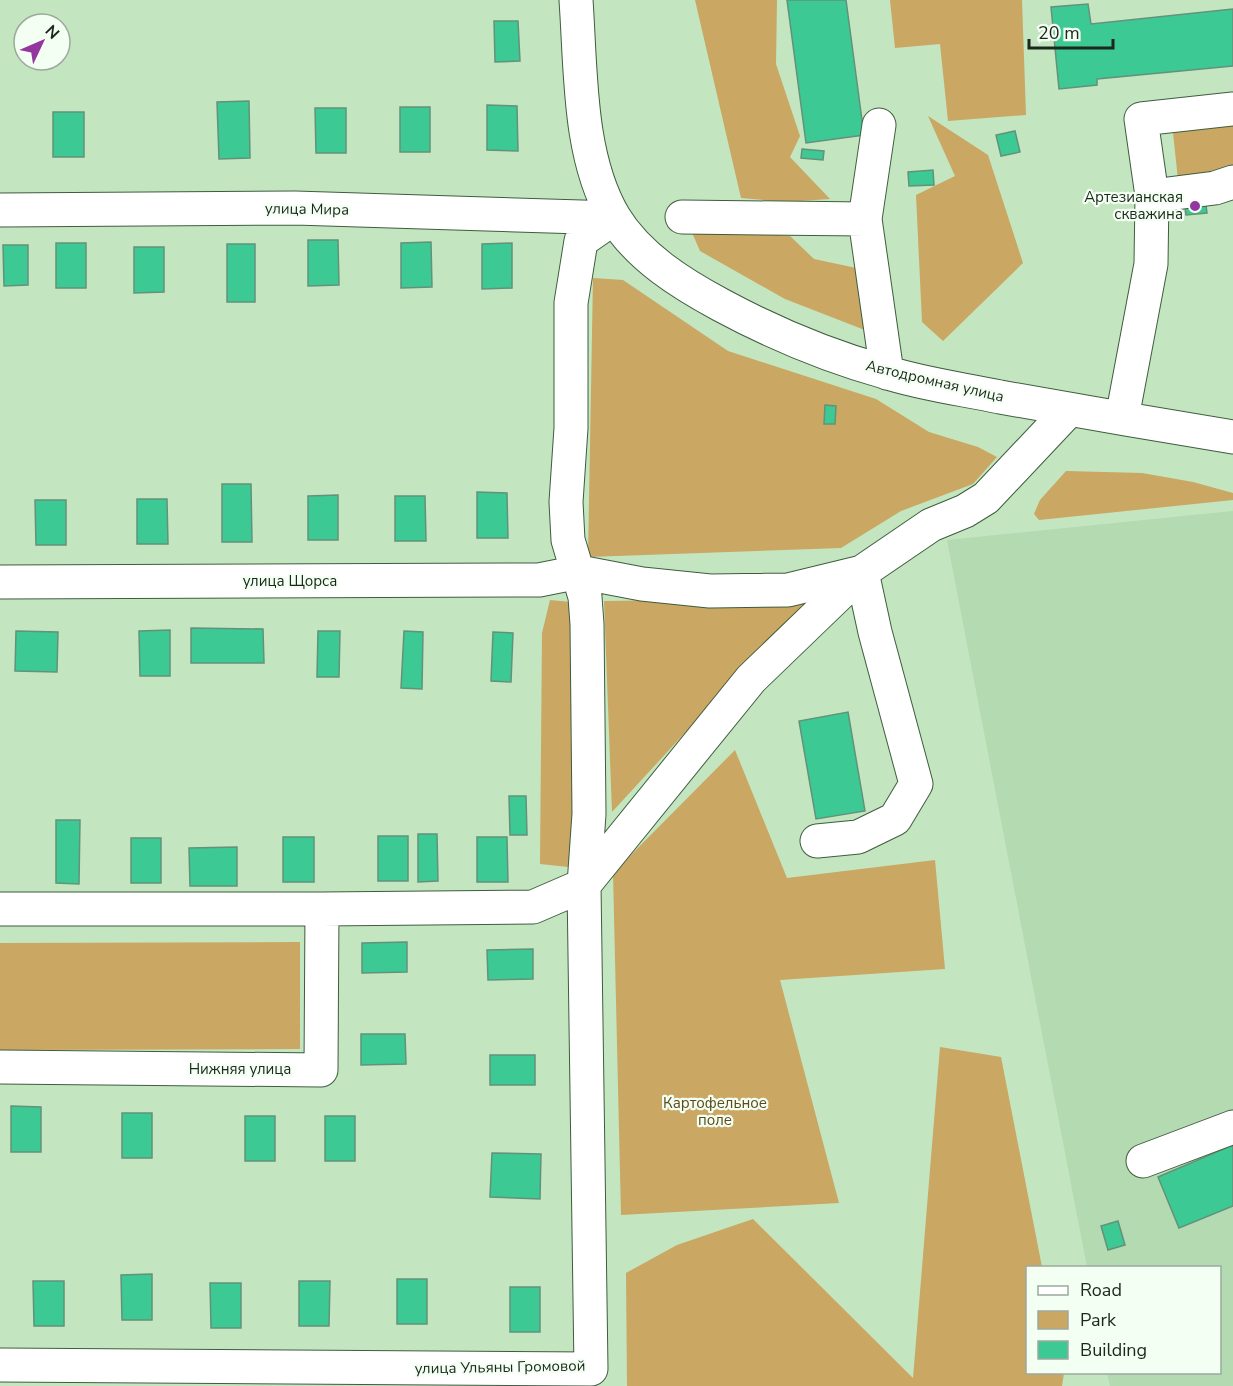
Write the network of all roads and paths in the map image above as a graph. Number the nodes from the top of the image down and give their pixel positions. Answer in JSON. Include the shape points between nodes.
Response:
{"nodes":[{"id":1,"x":576,"y":0,"type":"edge"},
{"id":2,"x":1233,"y":109,"type":"edge"},
{"id":3,"x":879,"y":125,"type":"dead end"},
{"id":4,"x":1233,"y":182,"type":"edge"},
{"id":5,"x":1152,"y":196,"type":"junction"},
{"id":6,"x":0,"y":210,"type":"edge"},
{"id":7,"x":682,"y":217,"type":"dead end"},
{"id":8,"x":615,"y":218,"type":"junction"},
{"id":9,"x":866,"y":219,"type":"junction"},
{"id":10,"x":887,"y":373,"type":"junction"},
{"id":11,"x":1068,"y":410,"type":"junction"},
{"id":12,"x":1122,"y":418,"type":"junction"},
{"id":13,"x":1233,"y":436,"type":"edge"},
{"id":14,"x":862,"y":572,"type":"junction"},
{"id":15,"x":579,"y":573,"type":"junction"},
{"id":16,"x":0,"y":582,"type":"edge"},
{"id":17,"x":817,"y":841,"type":"dead end"},
{"id":18,"x":584,"y":885,"type":"junction"},
{"id":19,"x":0,"y":909,"type":"edge"},
{"id":20,"x":322,"y":909,"type":"junction"},
{"id":21,"x":0,"y":1067,"type":"edge"},
{"id":22,"x":1233,"y":1127,"type":"edge"},
{"id":23,"x":1143,"y":1161,"type":"dead end"},
{"id":24,"x":0,"y":1365,"type":"edge"},
{"id":25,"x":591,"y":1378,"type":"edge"}],
"edges":[{"from":1,"to":8,"type":"street","name":"Автодромная улица","via":[[592,164]]},
{"from":2,"to":5,"type":"street","via":[[1142,119]]},
{"from":3,"to":9,"type":"street"},
{"from":4,"to":5,"type":"street"},
{"from":5,"to":12,"type":"street","via":[[1151,264]]},
{"from":6,"to":8,"type":"street","name":"улица Мира","via":[[295,208]]},
{"from":7,"to":9,"type":"street"},
{"from":8,"to":10,"type":"street","name":"Автодромная улица","via":[[657,264],[697,292],[777,333]]},
{"from":8,"to":15,"type":"street","name":"улица Ульяны Громовой","via":[[581,241],[571,303],[572,428],[566,502],[568,540]]},
{"from":9,"to":10,"type":"street"},
{"from":10,"to":11,"type":"street","name":"Автодромная улица"},
{"from":11,"to":12,"type":"street","name":"Автодромная улица"},
{"from":11,"to":14,"type":"street","via":[[986,498],[931,525]]},
{"from":12,"to":13,"type":"street","name":"Автодромная улица"},
{"from":14,"to":15,"type":"street","name":"улица Щорса","via":[[788,590],[710,591]]},
{"from":14,"to":17,"type":"street","via":[[916,784],[895,819],[858,837]]},
{"from":14,"to":18,"type":"street","via":[[751,679]]},
{"from":15,"to":16,"type":"street","name":"улица Щорса","via":[[539,580]]},
{"from":15,"to":18,"type":"street","name":"улица Ульяны Громовой","via":[[587,624],[589,814]]},
{"from":18,"to":20,"type":"street","via":[[533,907]]},
{"from":18,"to":25,"type":"street","name":"улица Ульяны Громовой"},
{"from":19,"to":20,"type":"street"},
{"from":20,"to":21,"type":"street","name":"Нижняя улица","via":[[321,1070]]},
{"from":22,"to":23,"type":"street"},
{"from":24,"to":25,"type":"street","name":"улица Ульяны Громовой"}]}
